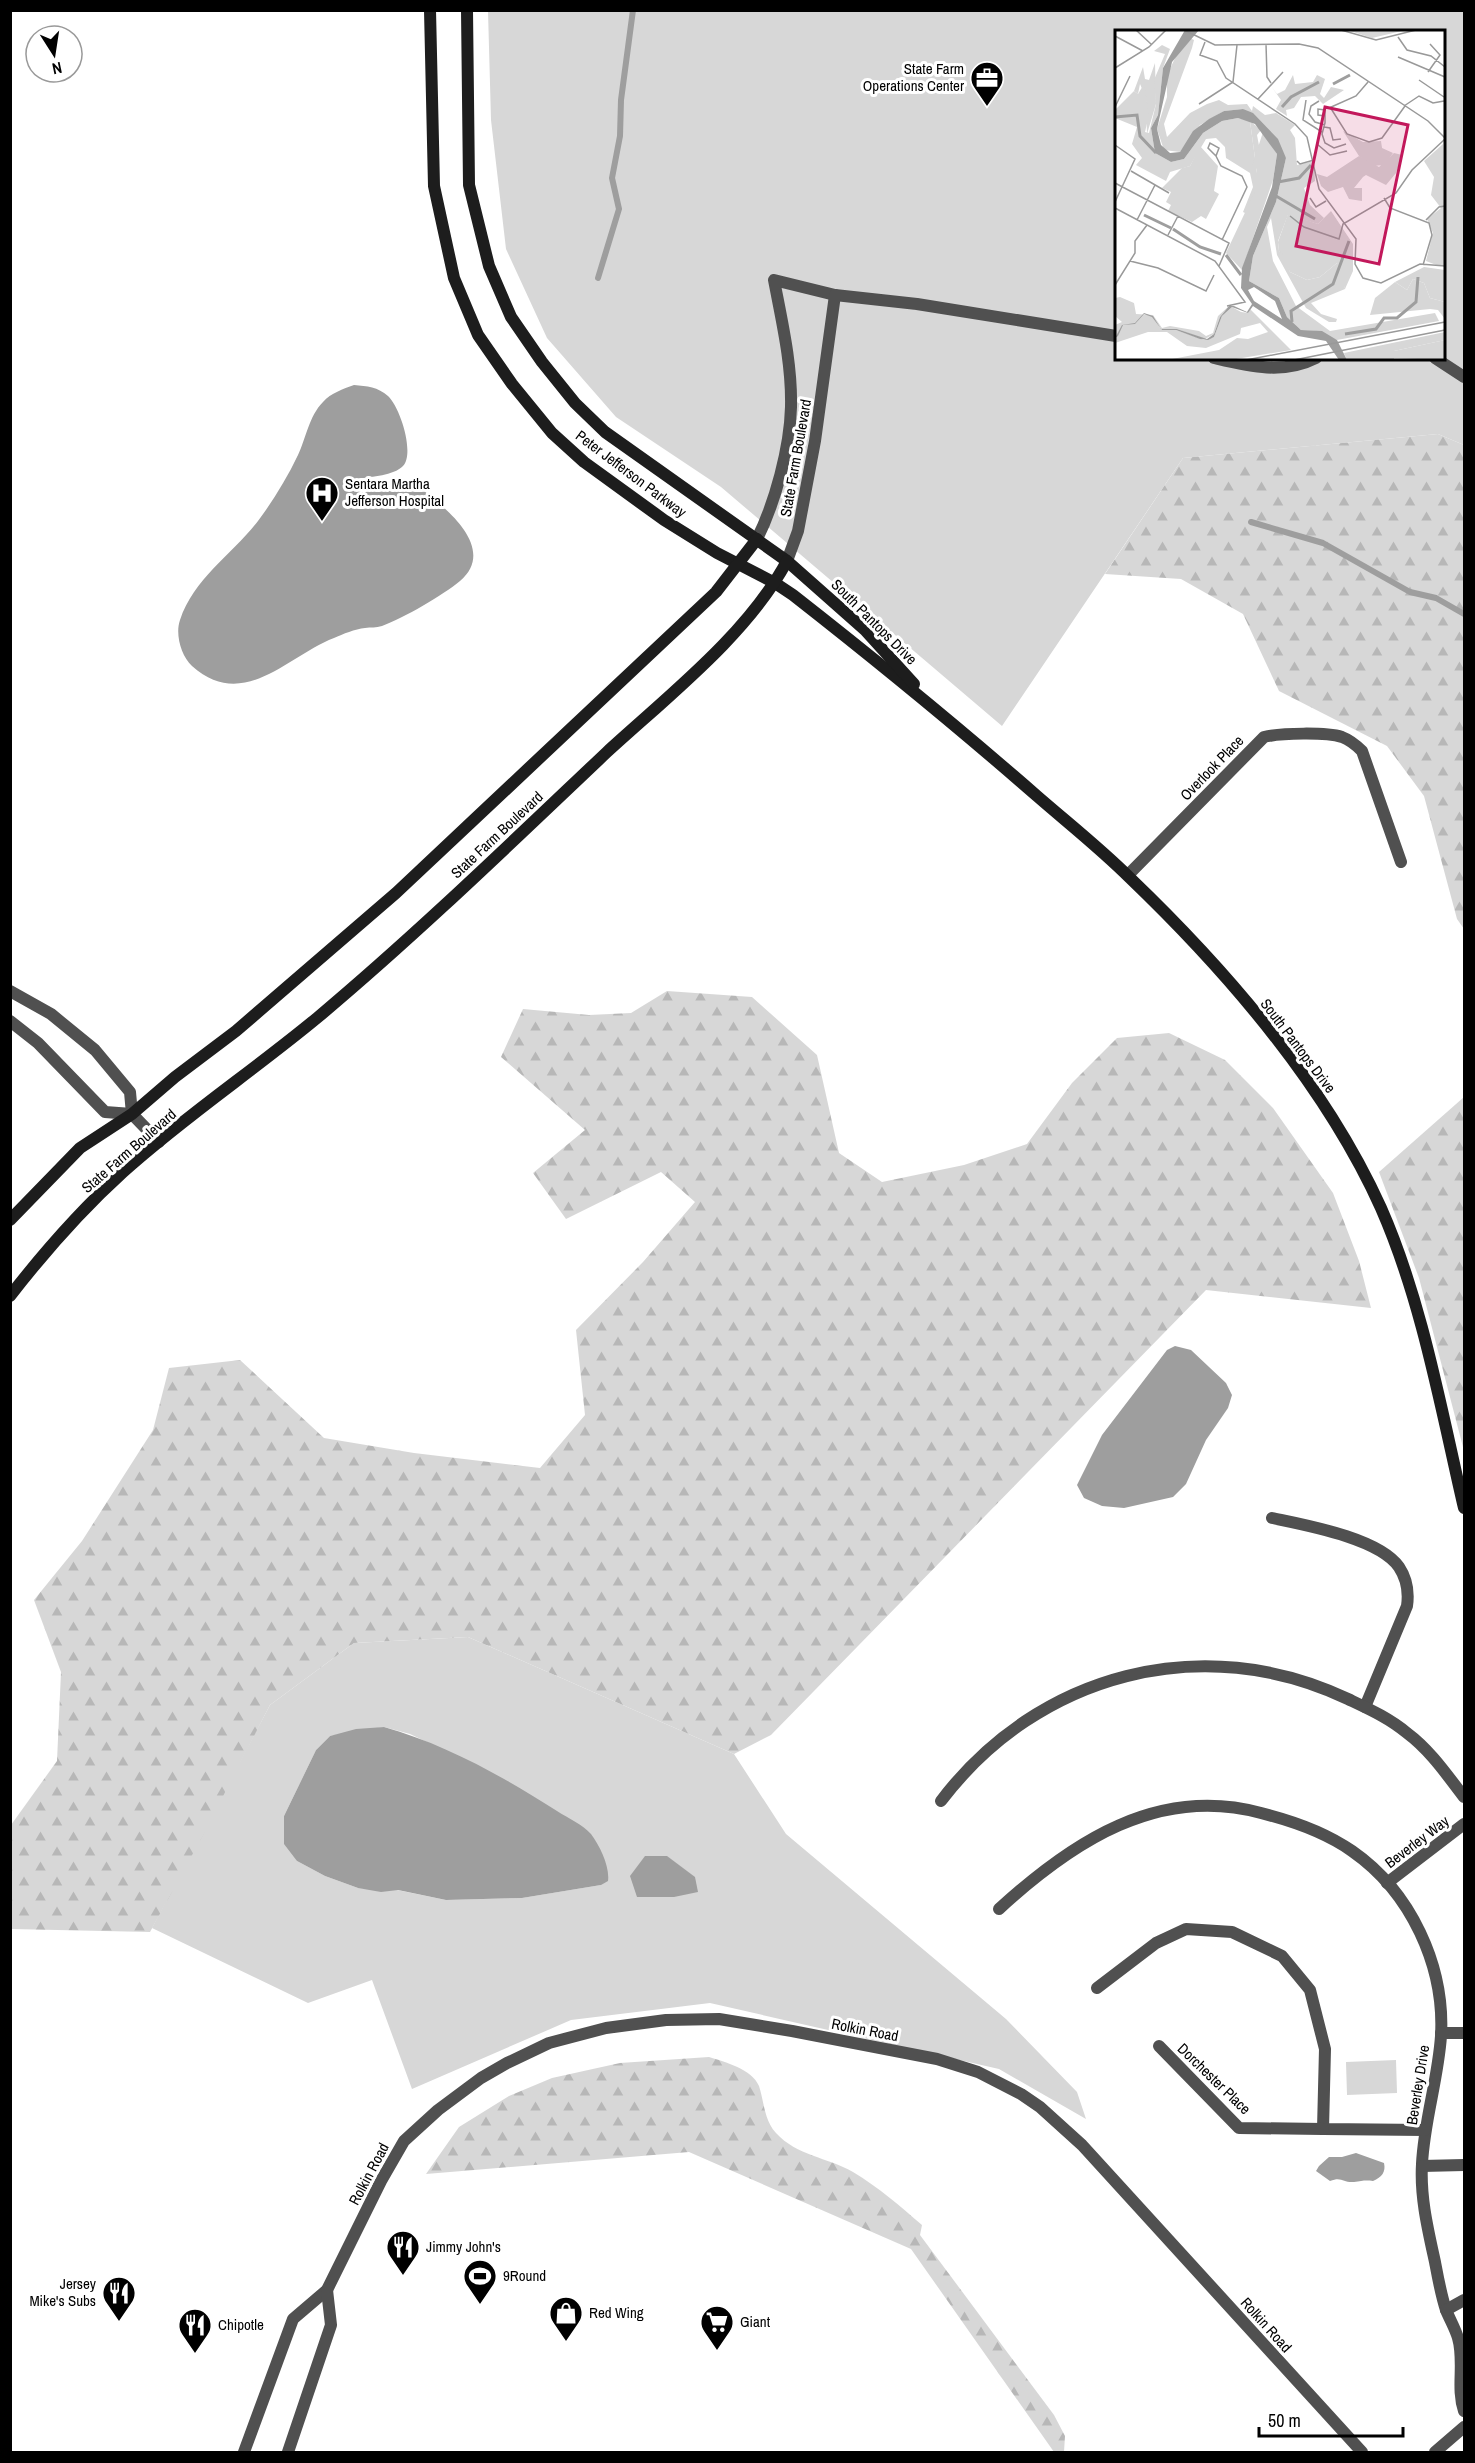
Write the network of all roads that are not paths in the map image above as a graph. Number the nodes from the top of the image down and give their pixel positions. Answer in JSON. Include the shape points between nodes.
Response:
{"nodes":[{"id":1,"x":430,"y":10,"type":"edge"},
{"id":2,"x":467,"y":10,"type":"edge"},
{"id":3,"x":835,"y":295,"type":"junction"},
{"id":4,"x":1115,"y":336,"type":"edge"},
{"id":5,"x":1225,"y":360,"type":"edge"},
{"id":6,"x":1312,"y":360,"type":"edge"},
{"id":7,"x":1438,"y":360,"type":"edge"},
{"id":8,"x":1464,"y":377,"type":"edge"},
{"id":9,"x":757,"y":539,"type":"junction"},
{"id":10,"x":787,"y":561,"type":"junction"},
{"id":11,"x":739,"y":565,"type":"junction"},
{"id":12,"x":775,"y":583,"type":"junction"},
{"id":13,"x":937,"y":708,"type":"junction"},
{"id":14,"x":1401,"y":862,"type":"dead end"},
{"id":15,"x":1128,"y":875,"type":"junction"},
{"id":16,"x":10,"y":991,"type":"edge"},
{"id":17,"x":10,"y":1021,"type":"edge"},
{"id":18,"x":132,"y":1114,"type":"junction"},
{"id":19,"x":159,"y":1142,"type":"junction"},
{"id":20,"x":10,"y":1220,"type":"edge"},
{"id":21,"x":10,"y":1296,"type":"edge"},
{"id":22,"x":1464,"y":1508,"type":"edge"},
{"id":23,"x":1272,"y":1518,"type":"dead end"},
{"id":24,"x":1365,"y":1707,"type":"junction"},
{"id":25,"x":1464,"y":1797,"type":"edge"},
{"id":26,"x":941,"y":1801,"type":"dead end"},
{"id":27,"x":1464,"y":1824,"type":"edge"},
{"id":28,"x":1387,"y":1883,"type":"junction"},
{"id":29,"x":999,"y":1909,"type":"dead end"},
{"id":30,"x":1097,"y":1988,"type":"dead end"},
{"id":31,"x":1441,"y":2033,"type":"junction"},
{"id":32,"x":1464,"y":2033,"type":"edge"},
{"id":33,"x":1159,"y":2046,"type":"dead end"},
{"id":34,"x":1323,"y":2129,"type":"junction"},
{"id":35,"x":1425,"y":2130,"type":"junction"},
{"id":36,"x":1464,"y":2165,"type":"edge"},
{"id":37,"x":1422,"y":2166,"type":"junction"},
{"id":38,"x":327,"y":2290,"type":"junction"},
{"id":39,"x":1464,"y":2300,"type":"edge"},
{"id":40,"x":1446,"y":2310,"type":"junction"},
{"id":41,"x":1464,"y":2411,"type":"edge"},
{"id":42,"x":1464,"y":2427,"type":"edge"},
{"id":43,"x":244,"y":2452,"type":"edge"},
{"id":44,"x":288,"y":2452,"type":"edge"},
{"id":45,"x":1362,"y":2452,"type":"edge"},
{"id":46,"x":1435,"y":2452,"type":"edge"}],
"edges":[{"from":1,"to":11,"type":"street","name":"Peter Jefferson Parkway","via":[[434,186],[454,278],[478,335],[552,433],[584,462],[664,520]]},
{"from":2,"to":9,"type":"street","name":"Peter Jefferson Parkway","via":[[469,185],[489,267],[511,317],[574,403],[604,432]]},
{"from":3,"to":4,"type":"street","name":"State Farm Boulevard"},
{"from":3,"to":9,"type":"street","name":"State Farm Boulevard","via":[[774,280],[791,408],[776,488]]},
{"from":3,"to":10,"type":"street","name":"State Farm Boulevard","via":[[815,441],[798,531]]},
{"from":5,"to":6,"type":"street","via":[[1275,369]]},
{"from":7,"to":8,"type":"street"},
{"from":9,"to":10,"type":"street","name":"Peter Jefferson Parkway"},
{"from":9,"to":11,"type":"street","name":"State Farm Boulevard"},
{"from":10,"to":12,"type":"street","name":"State Farm Boulevard"},
{"from":10,"to":13,"type":"street","name":"South Pantops Drive","via":[[865,630]]},
{"from":11,"to":12,"type":"street","name":"Peter Jefferson Parkway"},
{"from":11,"to":18,"type":"street","name":"State Farm Boulevard","via":[[716,592],[396,893],[236,1031]]},
{"from":12,"to":13,"type":"street","name":"South Pantops Drive"},
{"from":12,"to":19,"type":"street","name":"State Farm Boulevard","via":[[744,622],[699,667],[426,922],[301,1032]]},
{"from":13,"to":15,"type":"street","name":"South Pantops Drive"},
{"from":14,"to":15,"type":"street","name":"Overlook Place","via":[[1362,751],[1340,736],[1280,734],[1264,737]]},
{"from":15,"to":22,"type":"street","name":"South Pantops Drive","via":[[1243,998],[1330,1115],[1358,1161],[1401,1260]]},
{"from":16,"to":18,"type":"street","via":[[51,1014],[95,1050],[130,1092]]},
{"from":17,"to":18,"type":"street","via":[[46,1051],[105,1112]]},
{"from":18,"to":19,"type":"street"},
{"from":18,"to":20,"type":"street","name":"State Farm Boulevard","via":[[80,1148]]},
{"from":19,"to":21,"type":"street","name":"State Farm Boulevard","via":[[75,1219]]},
{"from":23,"to":24,"type":"street","via":[[1330,1530],[1383,1552],[1406,1579],[1407,1606]]},
{"from":24,"to":25,"type":"street","via":[[1420,1743]]},
{"from":24,"to":26,"type":"street","via":[[1328,1689],[1255,1670],[1179,1667],[1112,1679],[1076,1693],[1023,1722],[971,1766]]},
{"from":27,"to":28,"type":"street","name":"Beverley Way"},
{"from":28,"to":29,"type":"street","name":"Beverley Drive","via":[[1353,1852],[1287,1819],[1251,1810],[1196,1806],[1153,1813],[1089,1839],[1057,1860]]},
{"from":28,"to":31,"type":"street","name":"Beverley Drive","via":[[1405,1905],[1422,1937],[1440,2000]]},
{"from":30,"to":34,"type":"street","via":[[1156,1943],[1186,1929],[1232,1932],[1282,1956],[1310,1990],[1325,2049]]},
{"from":31,"to":32,"type":"street"},
{"from":31,"to":35,"type":"street","name":"Beverley Drive"},
{"from":33,"to":34,"type":"street","name":"Dorchester Place","via":[[1239,2128]]},
{"from":34,"to":35,"type":"street","name":"Dorchester Place"},
{"from":35,"to":37,"type":"street","name":"Beverley Drive"},
{"from":36,"to":37,"type":"street"},
{"from":37,"to":40,"type":"street","name":"Beverley Drive","via":[[1425,2215]]},
{"from":38,"to":43,"type":"street","name":"Rolkin Road","via":[[293,2319]]},
{"from":38,"to":44,"type":"street","via":[[332,2325]]},
{"from":38,"to":45,"type":"street","name":"Rolkin Road","via":[[397,2151],[418,2127],[457,2095],[507,2063],[575,2035],[666,2019],[719,2019],[937,2059],[978,2072],[1021,2094],[1082,2145]]},
{"from":39,"to":40,"type":"street"},
{"from":40,"to":41,"type":"street","name":"Beverley Drive","via":[[1458,2339]]},
{"from":42,"to":46,"type":"street"}]}
